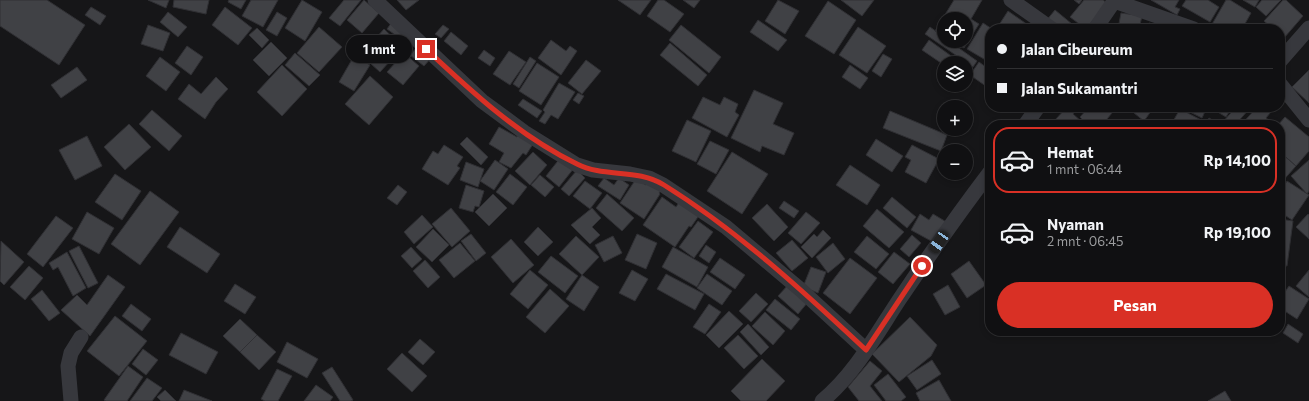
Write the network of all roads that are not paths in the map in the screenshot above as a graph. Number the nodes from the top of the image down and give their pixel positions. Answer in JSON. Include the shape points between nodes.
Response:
{"nodes":[{"id":1,"x":375,"y":0,"type":"edge"},
{"id":2,"x":1011,"y":0,"type":"edge"},
{"id":3,"x":1114,"y":1,"type":"edge"},
{"id":4,"x":1045,"y":24,"type":"edge"},
{"id":5,"x":1098,"y":24,"type":"edge"},
{"id":6,"x":1180,"y":24,"type":"edge"},
{"id":7,"x":1309,"y":28,"type":"edge"},
{"id":8,"x":1285,"y":55,"type":"edge"},
{"id":9,"x":1285,"y":90,"type":"edge"},
{"id":10,"x":1309,"y":120,"type":"edge"},
{"id":11,"x":985,"y":179,"type":"edge"},
{"id":12,"x":81,"y":337,"type":"dead end"},
{"id":13,"x":866,"y":350,"type":"junction"},
{"id":14,"x":71,"y":401,"type":"edge"},
{"id":15,"x":822,"y":401,"type":"edge"}],
"edges":[{"from":1,"to":13,"type":"street","via":[[482,101],[524,132],[577,165],[593,170],[649,178],[663,185],[726,227],[801,290]]},
{"from":2,"to":4,"type":"street"},
{"from":3,"to":5,"type":"street"},
{"from":3,"to":6,"type":"street"},
{"from":7,"to":8,"type":"street"},
{"from":9,"to":10,"type":"street"},
{"from":11,"to":13,"type":"street","via":[[947,229]]},
{"from":12,"to":14,"type":"street","via":[[71,353],[68,366]]},
{"from":13,"to":15,"type":"street"}]}
